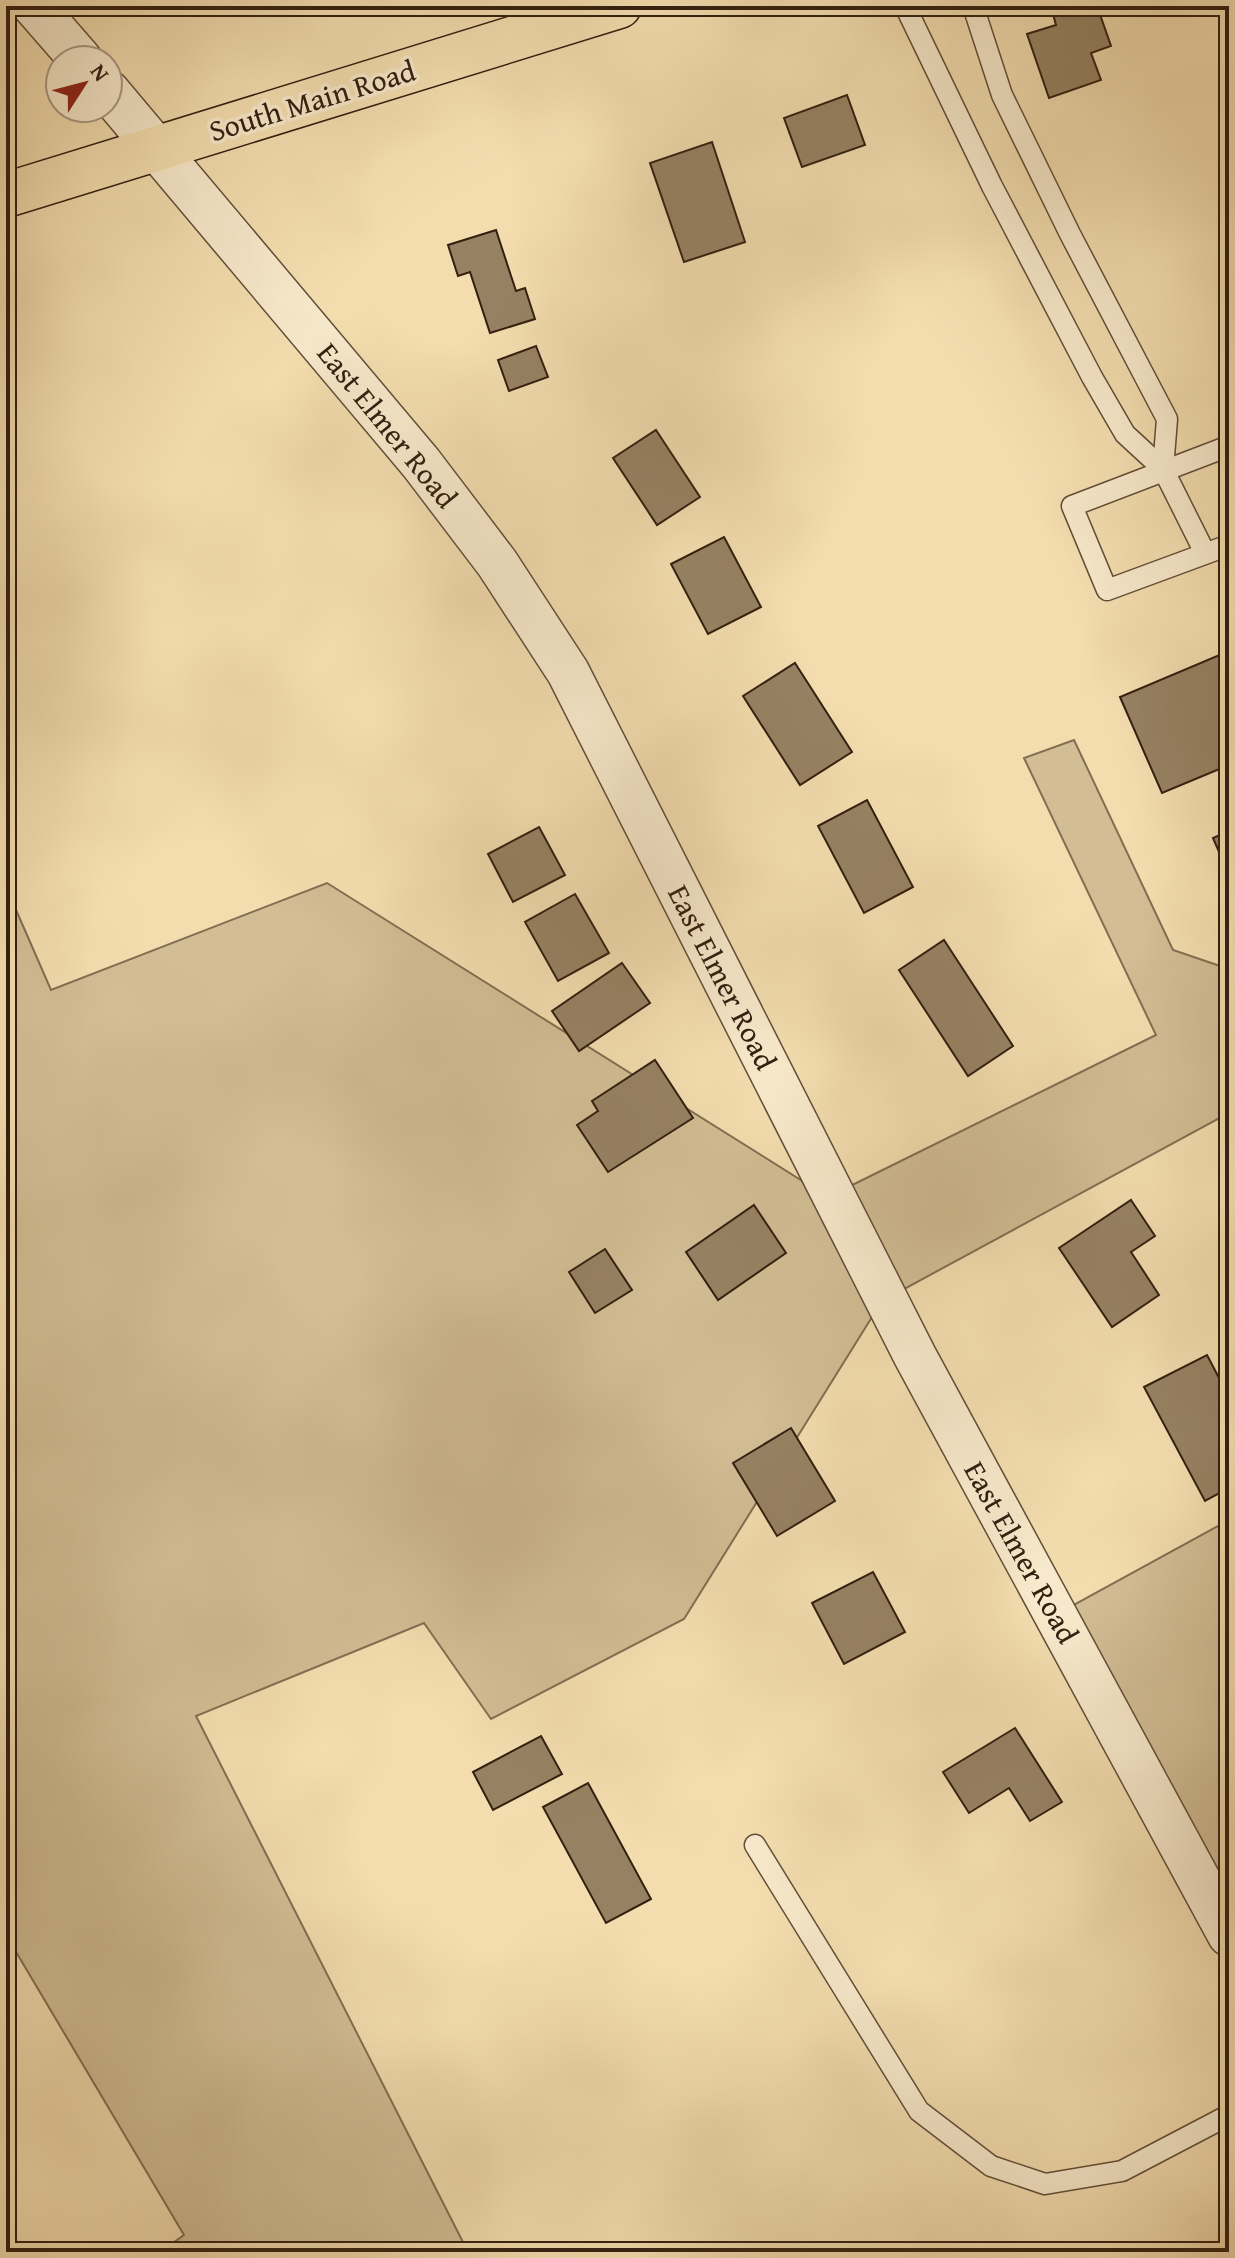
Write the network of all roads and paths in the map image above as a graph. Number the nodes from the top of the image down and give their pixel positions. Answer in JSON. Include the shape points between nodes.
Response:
{"nodes":[{"id":1,"x":34,"y":6,"type":"edge"},
{"id":2,"x":619,"y":6,"type":"edge"},
{"id":3,"x":905,"y":6,"type":"edge"},
{"id":4,"x":973,"y":6,"type":"edge"},
{"id":5,"x":67,"y":44,"type":"edge"},
{"id":6,"x":124,"y":109,"type":"edge"},
{"id":7,"x":158,"y":148,"type":"junction"},
{"id":8,"x":6,"y":195,"type":"edge"},
{"id":9,"x":1229,"y":446,"type":"edge"},
{"id":10,"x":1163,"y":469,"type":"junction"},
{"id":11,"x":1229,"y":545,"type":"edge"},
{"id":12,"x":1205,"y":553,"type":"junction"},
{"id":13,"x":755,"y":1845,"type":"dead end"},
{"id":14,"x":1229,"y":1935,"type":"edge"},
{"id":15,"x":1229,"y":2115,"type":"edge"}],
"edges":[{"from":1,"to":5,"type":"street"},
{"from":2,"to":7,"type":"main road","name":"South Main Road"},
{"from":3,"to":10,"type":"lane","via":[[1092,377],[1125,434]]},
{"from":4,"to":10,"type":"lane","via":[[1002,95],[1167,419]]},
{"from":6,"to":7,"type":"street","name":"East Elmer Road"},
{"from":7,"to":8,"type":"main road","name":"South Main Road"},
{"from":7,"to":14,"type":"street","name":"East Elmer Road","via":[[421,463],[497,563],[568,672],[915,1356]]},
{"from":9,"to":10,"type":"lane"},
{"from":10,"to":12,"type":"lane"},
{"from":10,"to":12,"type":"lane","via":[[1072,506],[1107,590]]},
{"from":11,"to":12,"type":"lane"},
{"from":13,"to":15,"type":"lane","via":[[919,2111],[991,2166],[1045,2184],[1122,2171]]}]}
